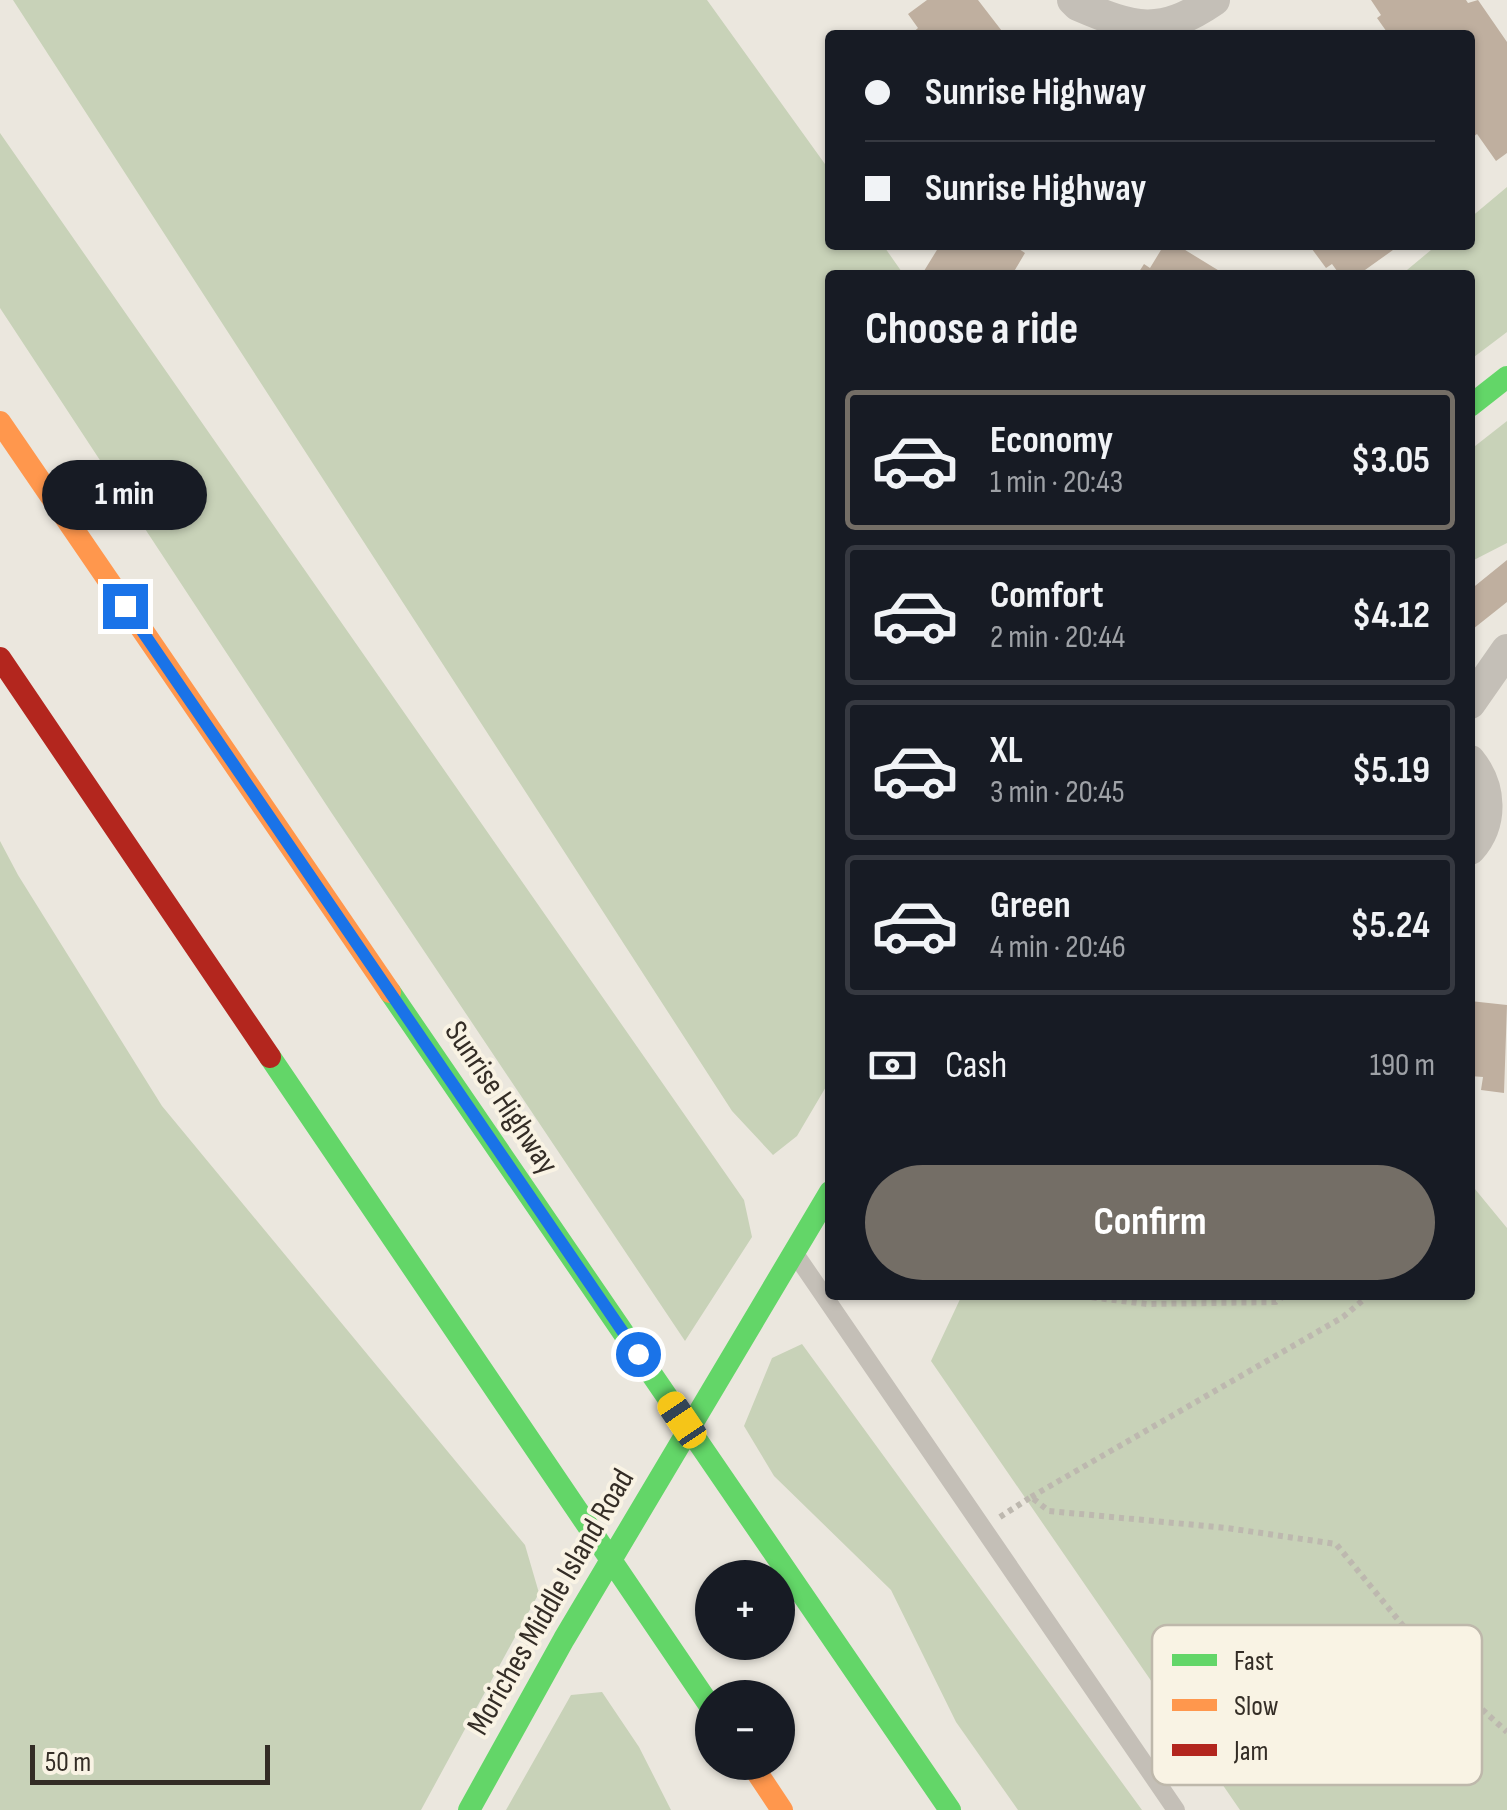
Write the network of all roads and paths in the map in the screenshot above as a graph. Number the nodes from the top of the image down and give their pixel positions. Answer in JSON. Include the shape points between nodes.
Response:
{"nodes":[{"id":1,"x":1072,"y":0,"type":"edge"},
{"id":2,"x":1214,"y":0,"type":"edge"},
{"id":3,"x":1507,"y":377,"type":"edge"},
{"id":4,"x":1475,"y":402,"type":"edge"},
{"id":5,"x":0,"y":422,"type":"edge"},
{"id":6,"x":1507,"y":650,"type":"edge"},
{"id":7,"x":0,"y":658,"type":"edge"},
{"id":8,"x":1475,"y":696,"type":"edge"},
{"id":9,"x":1475,"y":768,"type":"edge"},
{"id":10,"x":1475,"y":841,"type":"edge"},
{"id":11,"x":825,"y":1201,"type":"edge"},
{"id":12,"x":795,"y":1253,"type":"junction"},
{"id":13,"x":825,"y":1297,"type":"edge"},
{"id":14,"x":827,"y":1300,"type":"edge"},
{"id":15,"x":1114,"y":1300,"type":"edge"},
{"id":16,"x":1279,"y":1300,"type":"edge"},
{"id":17,"x":1363,"y":1300,"type":"edge"},
{"id":18,"x":1031,"y":1497,"type":"junction"},
{"id":19,"x":982,"y":1527,"type":"junction"},
{"id":20,"x":1402,"y":1625,"type":"edge"},
{"id":21,"x":695,"y":1684,"type":"edge"},
{"id":22,"x":1482,"y":1709,"type":"edge"},
{"id":23,"x":1507,"y":1732,"type":"edge"},
{"id":24,"x":1152,"y":1775,"type":"edge"},
{"id":25,"x":762,"y":1780,"type":"edge"},
{"id":26,"x":1159,"y":1785,"type":"edge"},
{"id":27,"x":469,"y":1810,"type":"edge"},
{"id":28,"x":782,"y":1810,"type":"edge"},
{"id":29,"x":950,"y":1810,"type":"edge"},
{"id":30,"x":1176,"y":1810,"type":"edge"}],
"edges":[{"from":1,"to":2,"type":"street","via":[[1122,24],[1165,26]]},
{"from":3,"to":4,"type":"main road"},
{"from":5,"to":29,"type":"main road","name":"Sunrise Highway"},
{"from":6,"to":8,"type":"street"},
{"from":7,"to":21,"type":"main road"},
{"from":9,"to":10,"type":"street","via":[[1487,798],[1486,822]]},
{"from":11,"to":12,"type":"main road","name":"Moriches Middle Island Road"},
{"from":12,"to":13,"type":"lane"},
{"from":12,"to":27,"type":"main road","name":"Moriches Middle Island Road"},
{"from":14,"to":19,"type":"lane"},
{"from":15,"to":16,"type":"path"},
{"from":17,"to":18,"type":"path"},
{"from":18,"to":19,"type":"path"},
{"from":18,"to":20,"type":"path","via":[[1049,1511],[1336,1544]]},
{"from":19,"to":24,"type":"lane"},
{"from":22,"to":23,"type":"path"},
{"from":25,"to":28,"type":"main road"},
{"from":26,"to":30,"type":"lane"}]}
